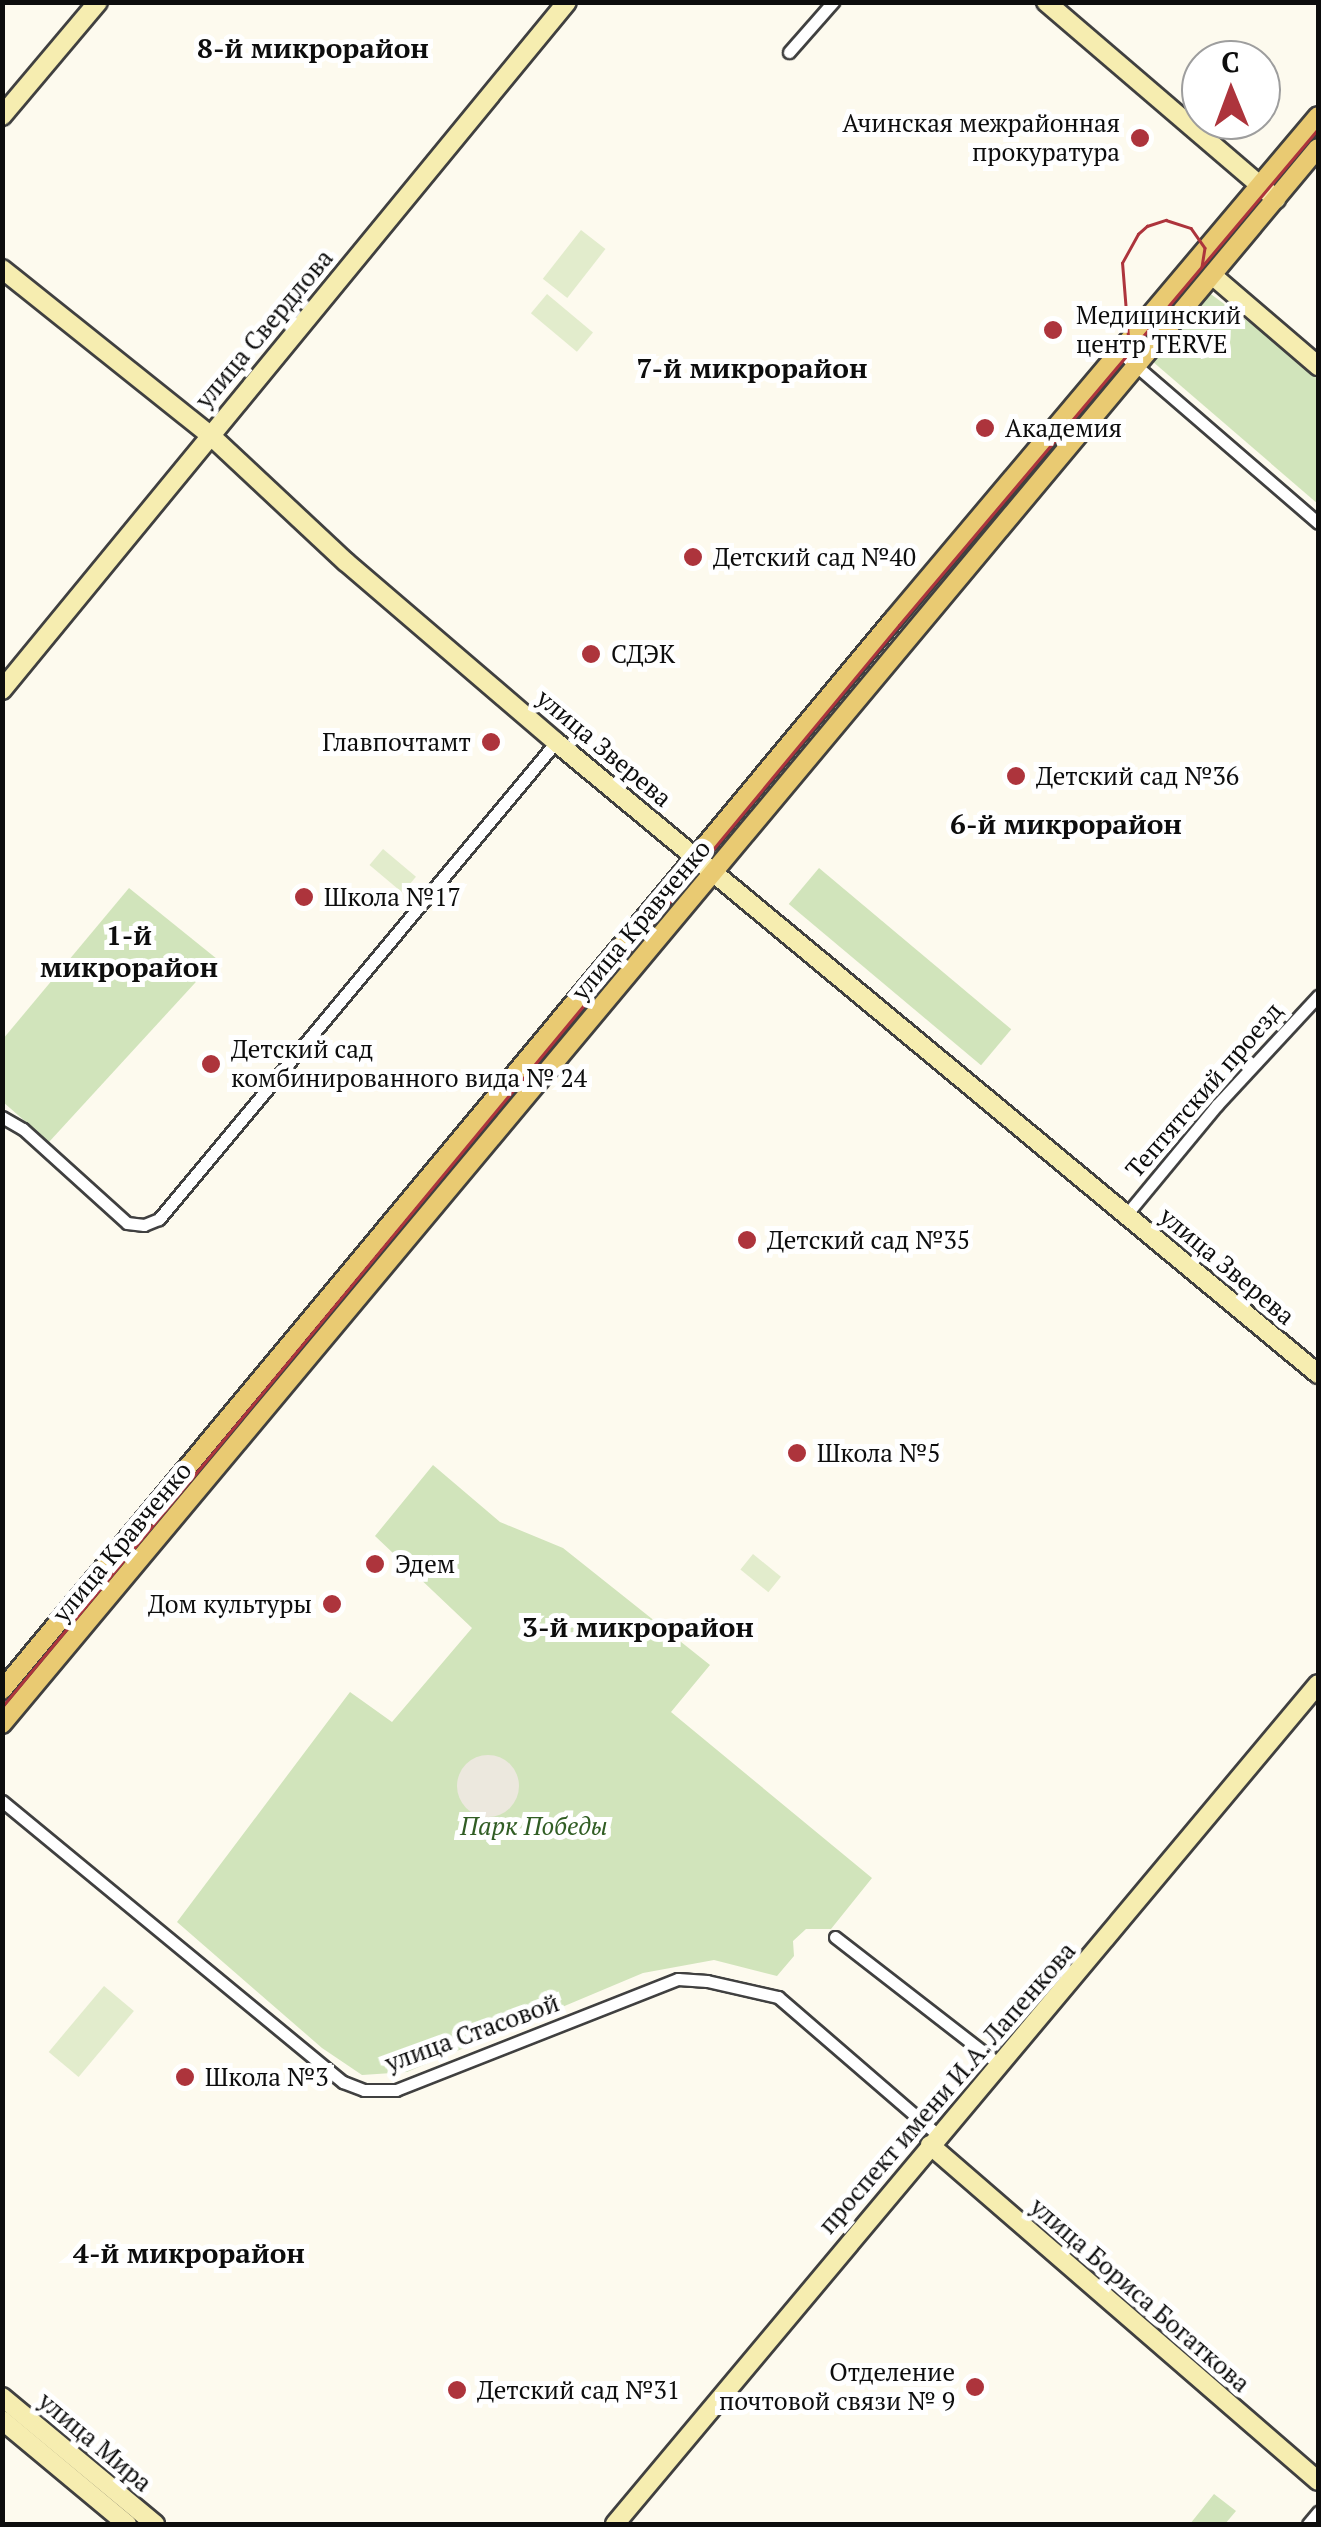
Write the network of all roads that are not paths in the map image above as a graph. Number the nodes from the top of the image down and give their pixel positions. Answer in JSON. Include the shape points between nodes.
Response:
{"nodes":[{"id":1,"x":98,"y":2,"type":"edge"},
{"id":2,"x":567,"y":2,"type":"edge"},
{"id":3,"x":832,"y":2,"type":"edge"},
{"id":4,"x":1046,"y":2,"type":"edge"},
{"id":5,"x":788,"y":52,"type":"dead end"},
{"id":6,"x":2,"y":116,"type":"edge"},
{"id":7,"x":1318,"y":116,"type":"edge"},
{"id":8,"x":1318,"y":148,"type":"edge"},
{"id":9,"x":1261,"y":185,"type":"junction"},
{"id":10,"x":1276,"y":198,"type":"junction"},
{"id":11,"x":1218,"y":236,"type":"junction"},
{"id":12,"x":1234,"y":250,"type":"junction"},
{"id":13,"x":1196,"y":261,"type":"junction"},
{"id":14,"x":2,"y":269,"type":"edge"},
{"id":15,"x":1212,"y":276,"type":"junction"},
{"id":16,"x":1119,"y":351,"type":"junction"},
{"id":17,"x":1134,"y":364,"type":"junction"},
{"id":18,"x":1318,"y":366,"type":"edge"},
{"id":19,"x":209,"y":434,"type":"junction"},
{"id":20,"x":1318,"y":522,"type":"edge"},
{"id":21,"x":974,"y":523,"type":"junction"},
{"id":22,"x":992,"y":536,"type":"junction"},
{"id":23,"x":934,"y":572,"type":"junction"},
{"id":24,"x":951,"y":585,"type":"junction"},
{"id":25,"x":2,"y":690,"type":"edge"},
{"id":26,"x":556,"y":742,"type":"junction"},
{"id":27,"x":762,"y":781,"type":"junction"},
{"id":28,"x":778,"y":794,"type":"junction"},
{"id":29,"x":697,"y":858,"type":"junction"},
{"id":30,"x":713,"y":873,"type":"junction"},
{"id":31,"x":615,"y":957,"type":"junction"},
{"id":32,"x":631,"y":970,"type":"junction"},
{"id":33,"x":1318,"y":996,"type":"edge"},
{"id":34,"x":565,"y":1019,"type":"junction"},
{"id":35,"x":580,"y":1032,"type":"junction"},
{"id":36,"x":535,"y":1054,"type":"junction"},
{"id":37,"x":551,"y":1068,"type":"junction"},
{"id":38,"x":490,"y":1107,"type":"junction"},
{"id":39,"x":2,"y":1117,"type":"edge"},
{"id":40,"x":507,"y":1120,"type":"junction"},
{"id":41,"x":445,"y":1161,"type":"junction"},
{"id":42,"x":461,"y":1174,"type":"junction"},
{"id":43,"x":400,"y":1214,"type":"junction"},
{"id":44,"x":1126,"y":1215,"type":"junction"},
{"id":45,"x":417,"y":1228,"type":"junction"},
{"id":46,"x":357,"y":1265,"type":"junction"},
{"id":47,"x":374,"y":1280,"type":"junction"},
{"id":48,"x":1318,"y":1374,"type":"edge"},
{"id":49,"x":98,"y":1575,"type":"junction"},
{"id":50,"x":115,"y":1589,"type":"junction"},
{"id":51,"x":1318,"y":1684,"type":"edge"},
{"id":52,"x":2,"y":1690,"type":"edge"},
{"id":53,"x":2,"y":1724,"type":"edge"},
{"id":54,"x":2,"y":1801,"type":"edge"},
{"id":55,"x":835,"y":1936,"type":"dead end"},
{"id":56,"x":1000,"y":2064,"type":"junction"},
{"id":57,"x":934,"y":2140,"type":"junction"},
{"id":58,"x":2,"y":2397,"type":"edge"},
{"id":59,"x":2,"y":2420,"type":"edge"},
{"id":60,"x":52,"y":2450,"type":"junction"},
{"id":61,"x":1318,"y":2481,"type":"edge"},
{"id":62,"x":1318,"y":2512,"type":"edge"},
{"id":63,"x":127,"y":2524,"type":"edge"},
{"id":64,"x":155,"y":2524,"type":"edge"},
{"id":65,"x":615,"y":2524,"type":"edge"},
{"id":66,"x":1308,"y":2524,"type":"edge"}],
"edges":[{"from":1,"to":6,"type":"main road"},
{"from":2,"to":19,"type":"main road","name":"улица Свердлова"},
{"from":3,"to":5,"type":"street"},
{"from":4,"to":9,"type":"main road"},
{"from":7,"to":9,"type":"main road","name":"улица Кравченко"},
{"from":8,"to":10,"type":"main road","name":"улица Кравченко"},
{"from":9,"to":10,"type":"main road"},
{"from":9,"to":11,"type":"main road","name":"улица Кравченко"},
{"from":10,"to":12,"type":"main road","name":"улица Кравченко"},
{"from":11,"to":12,"type":"main road"},
{"from":11,"to":13,"type":"main road","name":"улица Кравченко"},
{"from":12,"to":15,"type":"main road","name":"улица Кравченко"},
{"from":13,"to":15,"type":"main road"},
{"from":13,"to":16,"type":"main road","name":"улица Кравченко"},
{"from":14,"to":19,"type":"main road","name":"улица Зверева"},
{"from":15,"to":17,"type":"main road","name":"улица Кравченко"},
{"from":15,"to":18,"type":"main road"},
{"from":16,"to":17,"type":"street"},
{"from":16,"to":21,"type":"main road","name":"улица Кравченко"},
{"from":17,"to":20,"type":"street"},
{"from":17,"to":22,"type":"main road","name":"улица Кравченко"},
{"from":19,"to":25,"type":"main road","name":"улица Свердлова"},
{"from":19,"to":26,"type":"main road","name":"улица Зверева"},
{"from":21,"to":22,"type":"street"},
{"from":21,"to":23,"type":"main road","name":"улица Кравченко"},
{"from":22,"to":24,"type":"main road","name":"улица Кравченко"},
{"from":23,"to":24,"type":"street"},
{"from":23,"to":27,"type":"main road","name":"улица Кравченко"},
{"from":24,"to":28,"type":"main road","name":"улица Кравченко"},
{"from":26,"to":29,"type":"main road","name":"улица Зверева"},
{"from":26,"to":39,"type":"street","via":[[159,1219],[127,1223]]},
{"from":27,"to":28,"type":"street"},
{"from":27,"to":29,"type":"main road","name":"улица Кравченко"},
{"from":28,"to":30,"type":"main road","name":"улица Кравченко"},
{"from":29,"to":30,"type":"main road","name":"улица Зверева"},
{"from":29,"to":31,"type":"main road","name":"улица Кравченко"},
{"from":30,"to":32,"type":"main road","name":"улица Кравченко"},
{"from":30,"to":44,"type":"main road","name":"улица Зверева"},
{"from":31,"to":32,"type":"street"},
{"from":31,"to":34,"type":"main road","name":"улица Кравченко"},
{"from":32,"to":35,"type":"main road","name":"улица Кравченко"},
{"from":33,"to":44,"type":"street","name":"Тептятский проезд"},
{"from":34,"to":35,"type":"street"},
{"from":34,"to":36,"type":"main road","name":"улица Кравченко"},
{"from":35,"to":37,"type":"main road","name":"улица Кравченко"},
{"from":36,"to":37,"type":"street"},
{"from":36,"to":38,"type":"main road","name":"улица Кравченко"},
{"from":37,"to":40,"type":"main road","name":"улица Кравченко"},
{"from":38,"to":40,"type":"street"},
{"from":38,"to":41,"type":"main road","name":"улица Кравченко"},
{"from":40,"to":42,"type":"main road","name":"улица Кравченко"},
{"from":41,"to":42,"type":"street"},
{"from":41,"to":43,"type":"main road","name":"улица Кравченко"},
{"from":42,"to":45,"type":"main road","name":"улица Кравченко"},
{"from":43,"to":45,"type":"street"},
{"from":43,"to":46,"type":"main road","name":"улица Кравченко"},
{"from":44,"to":48,"type":"main road","name":"улица Зверева"},
{"from":45,"to":47,"type":"main road","name":"улица Кравченко"},
{"from":46,"to":47,"type":"street"},
{"from":46,"to":49,"type":"main road","name":"улица Кравченко"},
{"from":47,"to":50,"type":"main road","name":"улица Кравченко"},
{"from":49,"to":50,"type":"street"},
{"from":49,"to":52,"type":"main road","name":"улица Кравченко"},
{"from":50,"to":53,"type":"main road","name":"улица Кравченко"},
{"from":51,"to":56,"type":"main road","name":"проспект имени И.А. Лапенкова"},
{"from":54,"to":57,"type":"street","name":"улица Стасовой","via":[[343,2082],[364,2090],[396,2090],[678,1979],[706,1981],[778,1996]]},
{"from":55,"to":56,"type":"street"},
{"from":56,"to":57,"type":"main road","name":"проспект имени И.А. Лапенкова"},
{"from":57,"to":61,"type":"main road","name":"улица Бориса Богаткова"},
{"from":57,"to":65,"type":"main road","name":"проспект имени И.А. Лапенкова"},
{"from":58,"to":60,"type":"main road","name":"улица Мира"},
{"from":59,"to":60,"type":"main road","name":"улица Мира"},
{"from":60,"to":63,"type":"main road","name":"улица Мира"},
{"from":60,"to":64,"type":"main road","name":"улица Мира"},
{"from":62,"to":66,"type":"street"}]}
